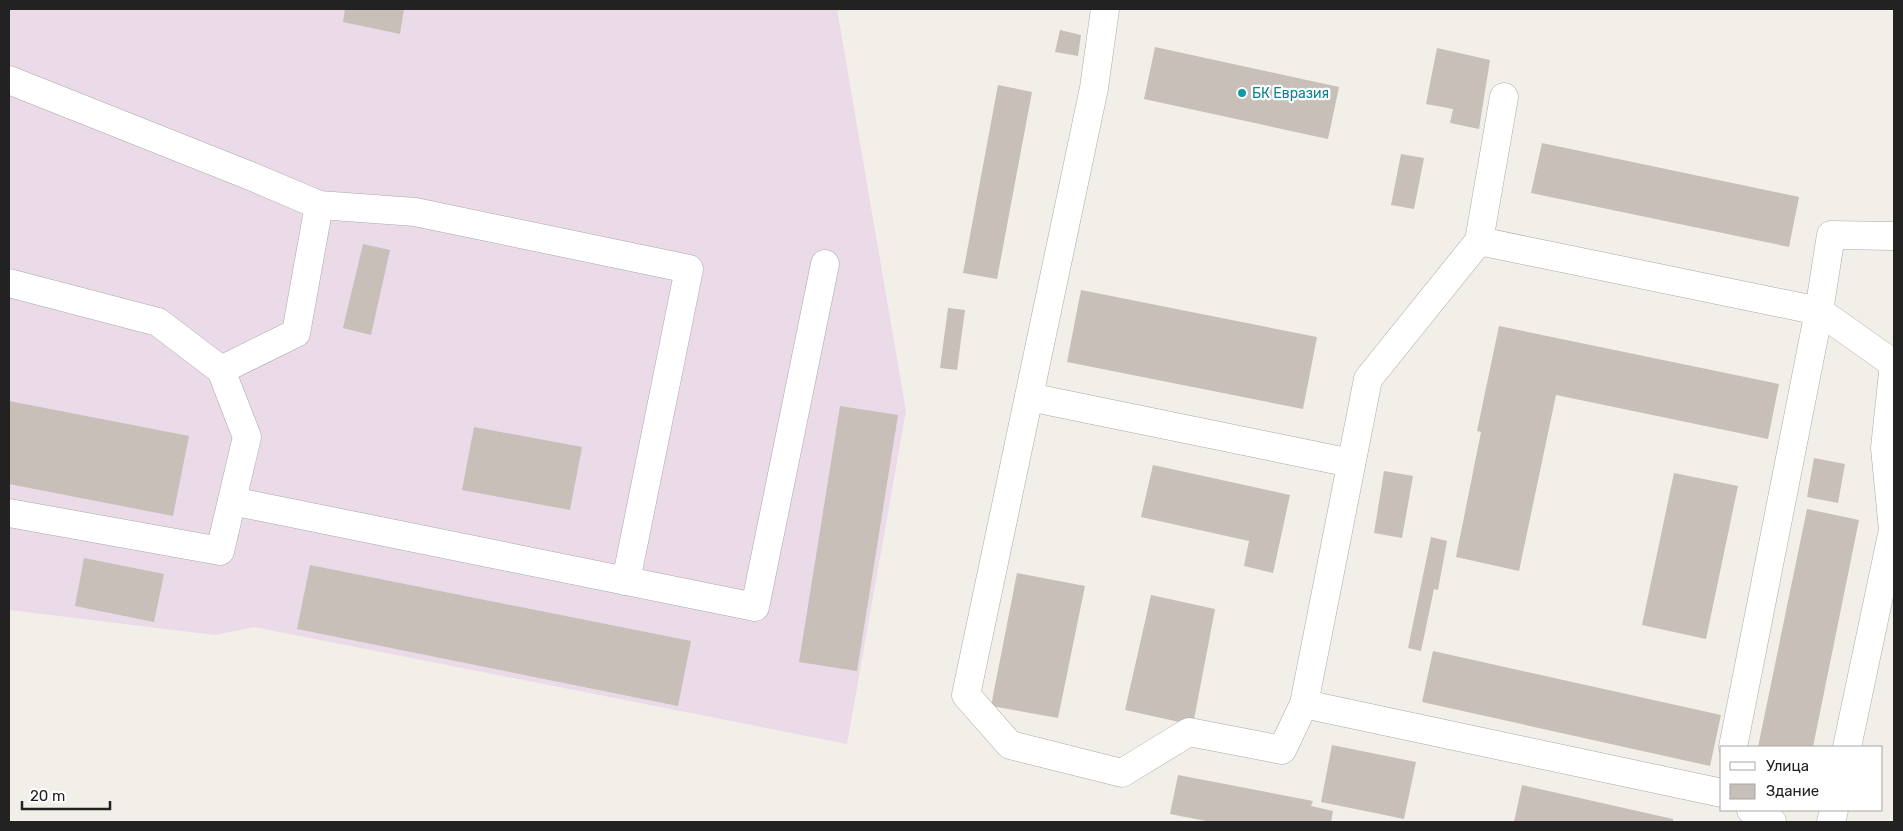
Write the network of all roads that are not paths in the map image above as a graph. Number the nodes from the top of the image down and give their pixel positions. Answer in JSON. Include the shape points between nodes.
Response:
{"nodes":[{"id":1,"x":1105,"y":9,"type":"edge"},
{"id":2,"x":9,"y":80,"type":"edge"},
{"id":3,"x":1504,"y":97,"type":"dead end"},
{"id":4,"x":319,"y":206,"type":"junction"},
{"id":5,"x":1894,"y":236,"type":"edge"},
{"id":6,"x":1478,"y":241,"type":"junction"},
{"id":7,"x":825,"y":264,"type":"dead end"},
{"id":8,"x":9,"y":283,"type":"edge"},
{"id":9,"x":1819,"y":311,"type":"junction"},
{"id":10,"x":1894,"y":364,"type":"edge"},
{"id":11,"x":221,"y":370,"type":"junction"},
{"id":12,"x":1029,"y":397,"type":"junction"},
{"id":13,"x":1351,"y":463,"type":"junction"},
{"id":14,"x":232,"y":501,"type":"junction"},
{"id":15,"x":9,"y":513,"type":"edge"},
{"id":16,"x":626,"y":581,"type":"junction"},
{"id":17,"x":1304,"y":704,"type":"junction"},
{"id":18,"x":1733,"y":746,"type":"edge"},
{"id":19,"x":1847,"y":746,"type":"edge"},
{"id":20,"x":1720,"y":793,"type":"edge"},
{"id":21,"x":1753,"y":811,"type":"edge"},
{"id":22,"x":1772,"y":822,"type":"edge"}],
"edges":[{"from":1,"to":12,"type":"lane","via":[[1094,88]]},
{"from":2,"to":4,"type":"lane"},
{"from":3,"to":6,"type":"lane"},
{"from":4,"to":11,"type":"lane","via":[[296,333]]},
{"from":4,"to":16,"type":"lane","via":[[414,212],[689,269]]},
{"from":5,"to":9,"type":"lane","via":[[1831,235]]},
{"from":6,"to":9,"type":"lane"},
{"from":6,"to":13,"type":"lane","via":[[1368,379]]},
{"from":7,"to":16,"type":"lane","via":[[755,607]]},
{"from":8,"to":11,"type":"lane","via":[[158,322]]},
{"from":9,"to":10,"type":"lane"},
{"from":9,"to":18,"type":"lane"},
{"from":10,"to":19,"type":"lane","via":[[1885,448],[1892,530]]},
{"from":11,"to":14,"type":"lane","via":[[248,438]]},
{"from":12,"to":13,"type":"lane"},
{"from":12,"to":17,"type":"lane","via":[[966,695],[1010,745],[1122,772],[1189,732],[1282,750]]},
{"from":13,"to":17,"type":"lane"},
{"from":14,"to":15,"type":"lane","via":[[220,551]]},
{"from":14,"to":16,"type":"lane"},
{"from":17,"to":20,"type":"lane"},
{"from":21,"to":22,"type":"lane"}]}
